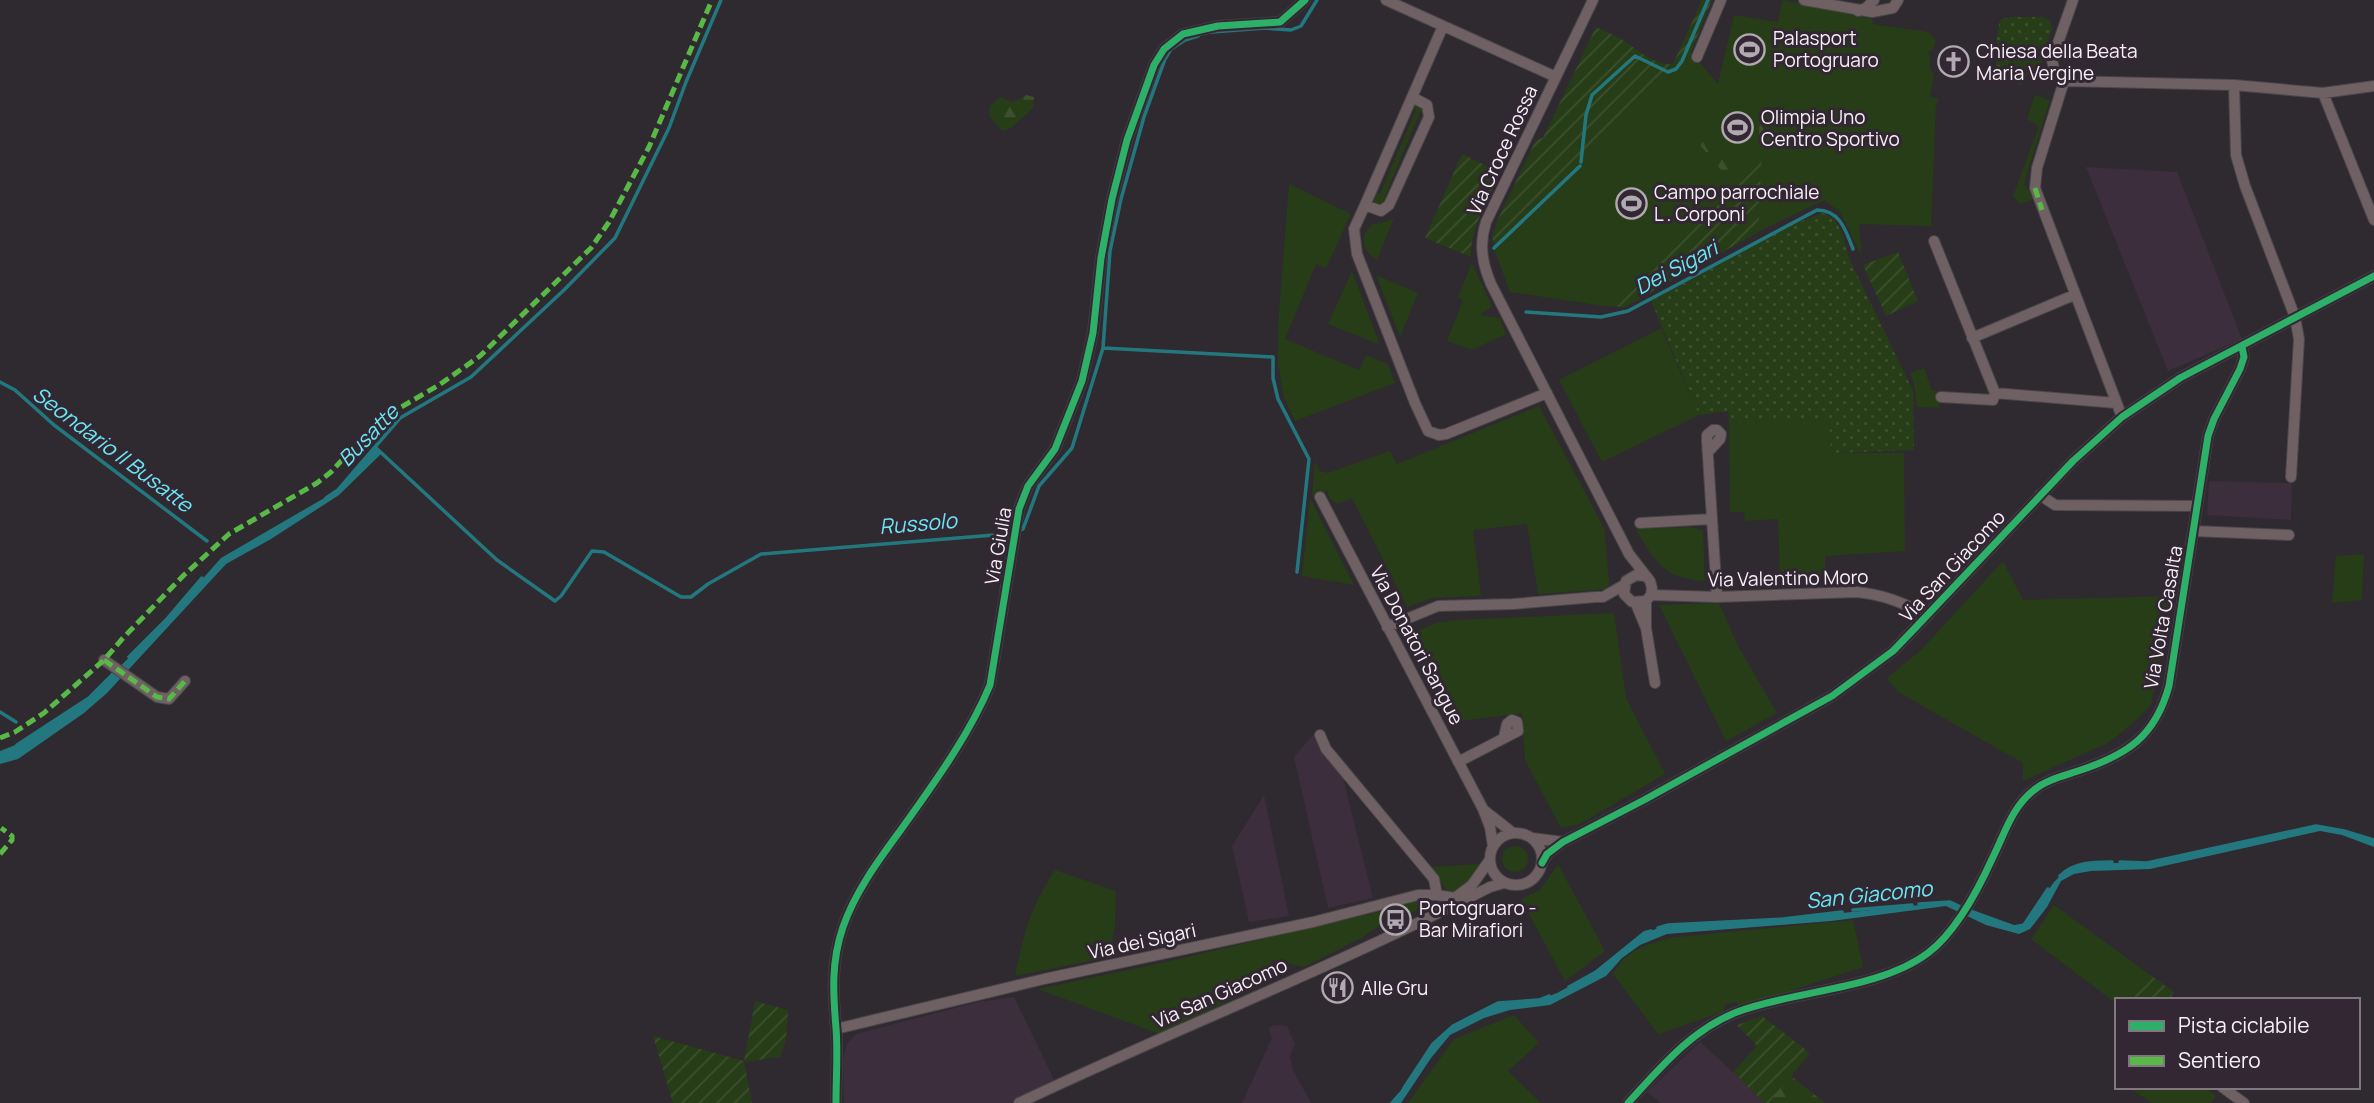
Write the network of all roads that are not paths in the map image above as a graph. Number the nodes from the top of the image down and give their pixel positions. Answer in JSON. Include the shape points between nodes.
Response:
{"nodes":[{"id":1,"x":1305,"y":0,"type":"edge"},
{"id":2,"x":1386,"y":0,"type":"edge"},
{"id":3,"x":1593,"y":0,"type":"edge"},
{"id":4,"x":1721,"y":0,"type":"edge"},
{"id":5,"x":1804,"y":0,"type":"edge"},
{"id":6,"x":1874,"y":0,"type":"edge"},
{"id":7,"x":1898,"y":0,"type":"edge"},
{"id":8,"x":2073,"y":0,"type":"edge"},
{"id":9,"x":1858,"y":11,"type":"junction"},
{"id":10,"x":1443,"y":26,"type":"junction"},
{"id":11,"x":1697,"y":57,"type":"dead end"},
{"id":12,"x":1556,"y":76,"type":"junction"},
{"id":13,"x":2064,"y":81,"type":"junction"},
{"id":14,"x":2234,"y":85,"type":"junction"},
{"id":15,"x":2374,"y":86,"type":"edge"},
{"id":16,"x":2323,"y":93,"type":"junction"},
{"id":17,"x":1412,"y":97,"type":"junction"},
{"id":18,"x":1365,"y":205,"type":"junction"},
{"id":19,"x":2374,"y":220,"type":"edge"},
{"id":20,"x":1934,"y":241,"type":"dead end"},
{"id":21,"x":2373,"y":278,"type":"edge"},
{"id":22,"x":2074,"y":295,"type":"junction"},
{"id":23,"x":2295,"y":317,"type":"junction"},
{"id":24,"x":1972,"y":338,"type":"junction"},
{"id":25,"x":2242,"y":347,"type":"junction"},
{"id":26,"x":1547,"y":393,"type":"junction"},
{"id":27,"x":1996,"y":393,"type":"junction"},
{"id":28,"x":1941,"y":397,"type":"dead end"},
{"id":29,"x":2116,"y":403,"type":"junction"},
{"id":30,"x":2122,"y":417,"type":"junction"},
{"id":31,"x":1709,"y":451,"type":"dead end"},
{"id":32,"x":2291,"y":477,"type":"dead end"},
{"id":33,"x":2040,"y":495,"type":"junction"},
{"id":34,"x":1320,"y":497,"type":"dead end"},
{"id":35,"x":2197,"y":506,"type":"junction"},
{"id":36,"x":1712,"y":519,"type":"junction"},
{"id":37,"x":1640,"y":523,"type":"dead end"},
{"id":38,"x":2194,"y":531,"type":"junction"},
{"id":39,"x":2289,"y":535,"type":"dead end"},
{"id":40,"x":1629,"y":554,"type":"junction"},
{"id":41,"x":1626,"y":582,"type":"junction"},
{"id":42,"x":1643,"y":594,"type":"junction"},
{"id":43,"x":1602,"y":597,"type":"junction"},
{"id":44,"x":1717,"y":597,"type":"junction"},
{"id":45,"x":1928,"y":615,"type":"junction"},
{"id":46,"x":1387,"y":627,"type":"junction"},
{"id":47,"x":108,"y":662,"type":"dead end"},
{"id":48,"x":185,"y":681,"type":"dead end"},
{"id":49,"x":1655,"y":683,"type":"dead end"},
{"id":50,"x":1320,"y":735,"type":"dead end"},
{"id":51,"x":1504,"y":737,"type":"dead end"},
{"id":52,"x":1458,"y":762,"type":"junction"},
{"id":53,"x":1483,"y":809,"type":"junction"},
{"id":54,"x":1513,"y":833,"type":"junction"},
{"id":55,"x":1532,"y":838,"type":"junction"},
{"id":56,"x":1563,"y":842,"type":"junction"},
{"id":57,"x":1493,"y":846,"type":"junction"},
{"id":58,"x":1489,"y":861,"type":"junction"},
{"id":59,"x":1542,"y":863,"type":"junction"},
{"id":60,"x":1504,"y":883,"type":"junction"},
{"id":61,"x":1437,"y":895,"type":"junction"},
{"id":62,"x":1455,"y":898,"type":"junction"},
{"id":63,"x":1433,"y":915,"type":"junction"},
{"id":64,"x":836,"y":1028,"type":"junction"},
{"id":65,"x":2225,"y":1089,"type":"edge"},
{"id":66,"x":836,"y":1103,"type":"edge"},
{"id":67,"x":1019,"y":1103,"type":"edge"},
{"id":68,"x":1628,"y":1103,"type":"edge"},
{"id":69,"x":2244,"y":1103,"type":"edge"}],
"edges":[{"from":1,"to":64,"type":"street","name":"Via Giulia","via":[[1280,22],[1218,26],[1183,34],[1164,49],[1154,65],[1112,199],[1082,381],[1055,449],[1028,486],[1019,509],[994,668],[982,704],[869,875],[842,929],[832,994]]},
{"from":2,"to":10,"type":"street"},
{"from":3,"to":12,"type":"street","name":"Via Croce Rossa"},
{"from":4,"to":11,"type":"street"},
{"from":5,"to":9,"type":"street"},
{"from":6,"to":9,"type":"street"},
{"from":7,"to":9,"type":"street","via":[[1887,10]]},
{"from":8,"to":13,"type":"street","via":[[2052,60],[2055,73]]},
{"from":10,"to":12,"type":"street"},
{"from":10,"to":17,"type":"street"},
{"from":12,"to":26,"type":"street","name":"Via Croce Rossa","via":[[1482,236],[1484,268]]},
{"from":13,"to":14,"type":"street"},
{"from":13,"to":22,"type":"street","via":[[2035,188]]},
{"from":14,"to":16,"type":"street"},
{"from":14,"to":23,"type":"street","via":[[2236,155]]},
{"from":15,"to":16,"type":"street"},
{"from":16,"to":19,"type":"street"},
{"from":17,"to":18,"type":"street"},
{"from":17,"to":18,"type":"street","via":[[1427,106],[1429,117],[1389,205],[1381,211]]},
{"from":18,"to":26,"type":"street","via":[[1354,229],[1357,254],[1428,430],[1446,434]]},
{"from":20,"to":24,"type":"street"},
{"from":21,"to":23,"type":"street","name":"Via San Giacomo"},
{"from":22,"to":24,"type":"street"},
{"from":22,"to":29,"type":"street"},
{"from":23,"to":25,"type":"street","name":"Via San Giacomo"},
{"from":23,"to":32,"type":"street","via":[[2299,339]]},
{"from":24,"to":27,"type":"street"},
{"from":25,"to":30,"type":"street","name":"Via San Giacomo","via":[[2180,378]]},
{"from":25,"to":35,"type":"street","name":"Via Volta Casalta","via":[[2240,369],[2208,436]]},
{"from":26,"to":40,"type":"street","name":"Via Croce Rossa"},
{"from":27,"to":28,"type":"street","via":[[1993,400]]},
{"from":27,"to":29,"type":"street"},
{"from":29,"to":30,"type":"street"},
{"from":30,"to":33,"type":"street","name":"Via San Giacomo"},
{"from":31,"to":36,"type":"street"},
{"from":33,"to":35,"type":"street","via":[[2055,505]]},
{"from":33,"to":45,"type":"street","name":"Via San Giacomo"},
{"from":34,"to":46,"type":"street","name":"Via Donatori Sangue"},
{"from":35,"to":38,"type":"street","name":"Via Volta Casalta"},
{"from":36,"to":37,"type":"street"},
{"from":36,"to":44,"type":"street"},
{"from":38,"to":39,"type":"street"},
{"from":38,"to":68,"type":"street","name":"Via Volta Casalta","via":[[2169,686],[2158,719],[2115,756],[2050,780],[2025,798],[1949,933],[1909,965],[1738,1012],[1700,1031]]},
{"from":40,"to":41,"type":"street","name":"Via Croce Rossa"},
{"from":40,"to":42,"type":"street","name":"Via Croce Rossa","via":[[1637,562]]},
{"from":41,"to":42,"type":"street","name":"Via Croce Rossa","via":[[1624,594]]},
{"from":41,"to":42,"type":"street","via":[[1636,575]]},
{"from":41,"to":43,"type":"street","name":"Via Valentino Moro"},
{"from":42,"to":43,"type":"street","name":"Via Valentino Moro","via":[[1614,600]]},
{"from":42,"to":44,"type":"street","name":"Via Valentino Moro"},
{"from":42,"to":49,"type":"street"},
{"from":43,"to":46,"type":"street","name":"Via Valentino Moro","via":[[1438,606]]},
{"from":44,"to":45,"type":"street","name":"Via Valentino Moro","via":[[1857,592],[1898,600]]},
{"from":45,"to":56,"type":"street","name":"Via San Giacomo","via":[[1893,651],[1832,696]]},
{"from":46,"to":52,"type":"street","name":"Via Donatori Sangue"},
{"from":47,"to":48,"type":"street","via":[[163,699],[169,699]]},
{"from":50,"to":61,"type":"street","via":[[1326,749],[1434,879]]},
{"from":51,"to":52,"type":"street"},
{"from":52,"to":53,"type":"street","name":"Via Donatori Sangue"},
{"from":53,"to":54,"type":"street","name":"Via Donatori Sangue"},
{"from":53,"to":57,"type":"street","name":"Via Donatori Sangue"},
{"from":54,"to":55,"type":"street"},
{"from":54,"to":57,"type":"street"},
{"from":55,"to":56,"type":"street"},
{"from":55,"to":59,"type":"street"},
{"from":56,"to":59,"type":"street","name":"Via San Giacomo"},
{"from":57,"to":58,"type":"street"},
{"from":58,"to":60,"type":"street","via":[[1494,876]]},
{"from":58,"to":62,"type":"street","name":"Via San Giacomo","via":[[1472,885]]},
{"from":59,"to":60,"type":"street","via":[[1538,874],[1525,885]]},
{"from":60,"to":63,"type":"street","name":"Via San Giacomo"},
{"from":61,"to":62,"type":"street","name":"Via dei Sigari"},
{"from":61,"to":64,"type":"street","name":"Via dei Sigari","via":[[1418,895]]},
{"from":62,"to":63,"type":"street","name":"Via San Giacomo"},
{"from":63,"to":67,"type":"street","name":"Via San Giacomo"},
{"from":64,"to":66,"type":"street","name":"Via Giulia"},
{"from":65,"to":69,"type":"street"}]}
